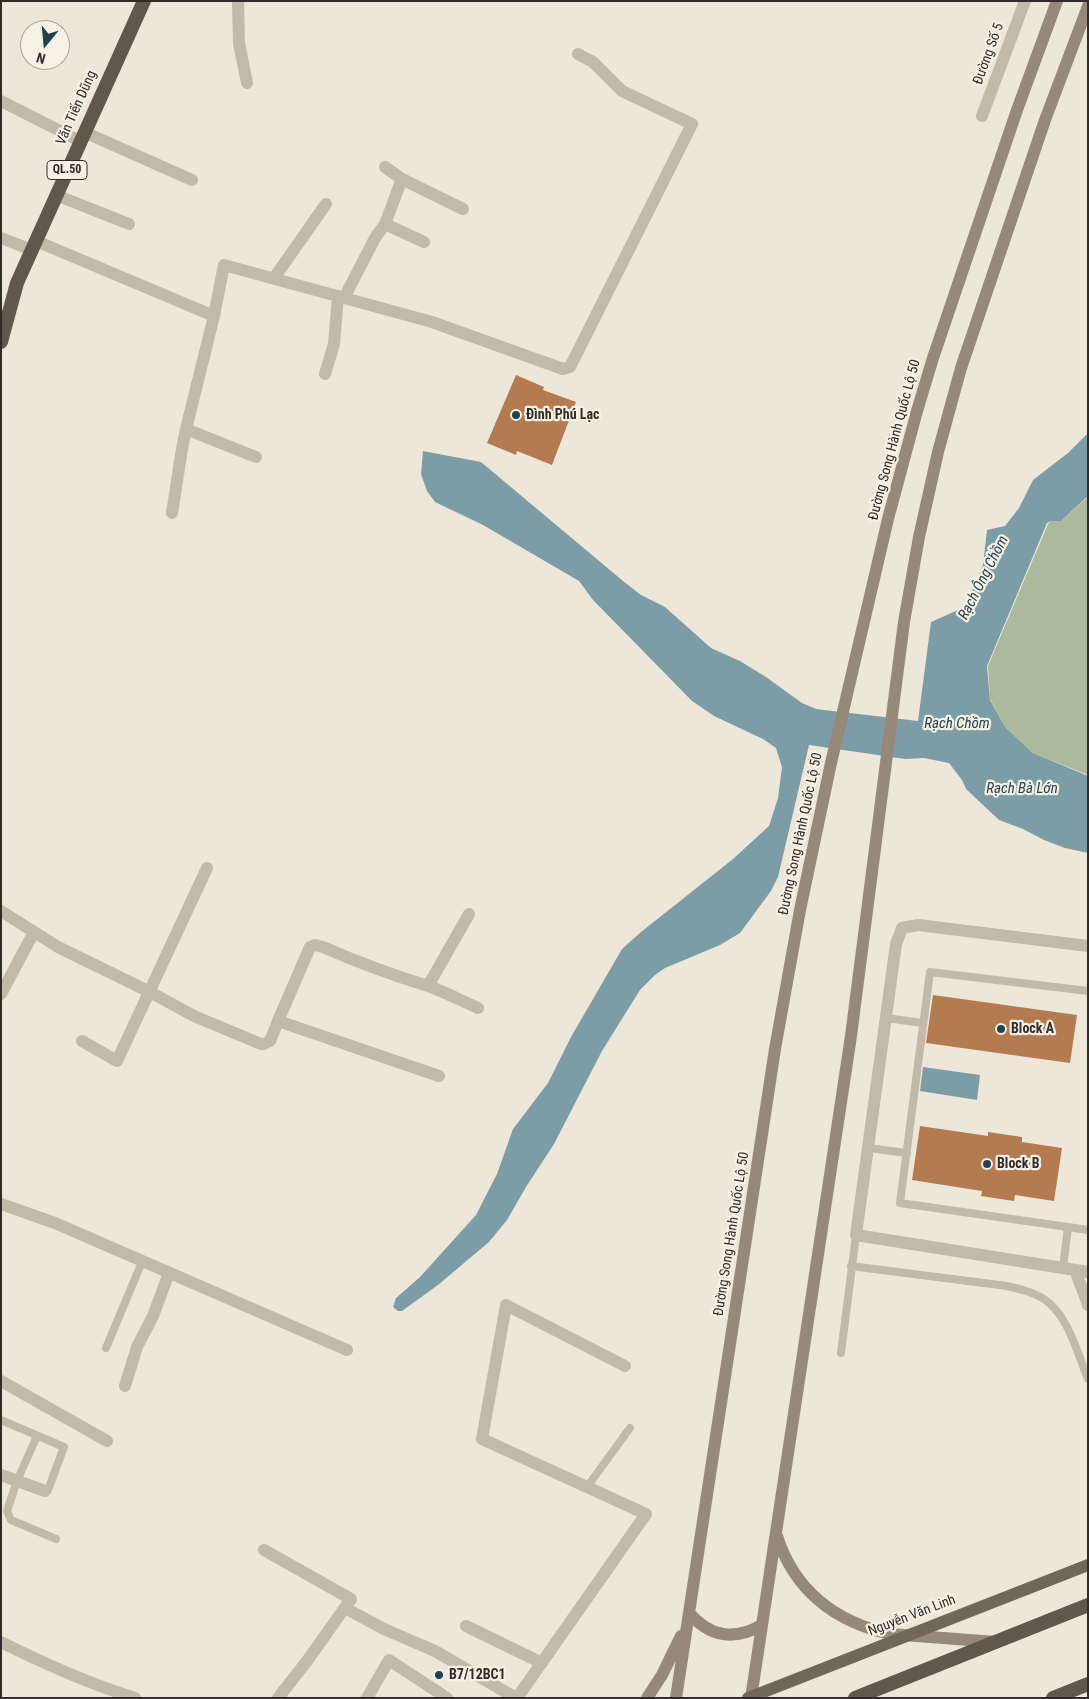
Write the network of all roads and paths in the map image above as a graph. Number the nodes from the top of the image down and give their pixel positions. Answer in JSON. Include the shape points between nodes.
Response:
{"nodes":[{"id":1,"x":144,"y":1,"type":"edge"},
{"id":2,"x":238,"y":1,"type":"edge"},
{"id":3,"x":1024,"y":1,"type":"edge"},
{"id":4,"x":1057,"y":1,"type":"edge"},
{"id":5,"x":1088,"y":6,"type":"edge"},
{"id":6,"x":578,"y":54,"type":"dead end"},
{"id":7,"x":247,"y":83,"type":"dead end"},
{"id":8,"x":1,"y":101,"type":"edge"},
{"id":9,"x":982,"y":116,"type":"dead end"},
{"id":10,"x":82,"y":136,"type":"junction"},
{"id":11,"x":384,"y":167,"type":"dead end"},
{"id":12,"x":402,"y":179,"type":"junction"},
{"id":13,"x":192,"y":180,"type":"dead end"},
{"id":14,"x":56,"y":195,"type":"junction"},
{"id":15,"x":326,"y":204,"type":"dead end"},
{"id":16,"x":463,"y":209,"type":"dead end"},
{"id":17,"x":129,"y":224,"type":"dead end"},
{"id":18,"x":385,"y":224,"type":"junction"},
{"id":19,"x":1,"y":238,"type":"edge"},
{"id":20,"x":424,"y":242,"type":"dead end"},
{"id":21,"x":34,"y":246,"type":"junction"},
{"id":22,"x":274,"y":278,"type":"junction"},
{"id":23,"x":341,"y":297,"type":"junction"},
{"id":24,"x":214,"y":316,"type":"junction"},
{"id":25,"x":1,"y":342,"type":"edge"},
{"id":26,"x":325,"y":374,"type":"dead end"},
{"id":27,"x":186,"y":429,"type":"junction"},
{"id":28,"x":256,"y":457,"type":"dead end"},
{"id":29,"x":172,"y":513,"type":"dead end"},
{"id":30,"x":207,"y":868,"type":"dead end"},
{"id":31,"x":1,"y":911,"type":"edge"},
{"id":32,"x":469,"y":914,"type":"dead end"},
{"id":33,"x":34,"y":932,"type":"junction"},
{"id":34,"x":1088,"y":946,"type":"edge"},
{"id":35,"x":428,"y":986,"type":"junction"},
{"id":36,"x":148,"y":991,"type":"junction"},
{"id":37,"x":1088,"y":991,"type":"edge"},
{"id":38,"x":1,"y":994,"type":"edge"},
{"id":39,"x":478,"y":1008,"type":"dead end"},
{"id":40,"x":886,"y":1018,"type":"junction"},
{"id":41,"x":278,"y":1021,"type":"junction"},
{"id":42,"x":923,"y":1023,"type":"junction"},
{"id":43,"x":82,"y":1041,"type":"dead end"},
{"id":44,"x":439,"y":1076,"type":"dead end"},
{"id":45,"x":868,"y":1148,"type":"junction"},
{"id":46,"x":907,"y":1153,"type":"junction"},
{"id":47,"x":1,"y":1204,"type":"edge"},
{"id":48,"x":1068,"y":1227,"type":"junction"},
{"id":49,"x":1088,"y":1230,"type":"edge"},
{"id":50,"x":856,"y":1235,"type":"junction"},
{"id":51,"x":142,"y":1262,"type":"junction"},
{"id":52,"x":851,"y":1266,"type":"junction"},
{"id":53,"x":1075,"y":1270,"type":"edge"},
{"id":54,"x":169,"y":1273,"type":"junction"},
{"id":55,"x":1088,"y":1305,"type":"edge"},
{"id":56,"x":106,"y":1348,"type":"dead end"},
{"id":57,"x":347,"y":1350,"type":"dead end"},
{"id":58,"x":841,"y":1353,"type":"dead end"},
{"id":59,"x":625,"y":1366,"type":"dead end"},
{"id":60,"x":1088,"y":1380,"type":"edge"},
{"id":61,"x":1,"y":1381,"type":"edge"},
{"id":62,"x":125,"y":1386,"type":"dead end"},
{"id":63,"x":1,"y":1420,"type":"edge"},
{"id":64,"x":630,"y":1428,"type":"dead end"},
{"id":65,"x":37,"y":1436,"type":"junction"},
{"id":66,"x":106,"y":1442,"type":"dead end"},
{"id":67,"x":1,"y":1475,"type":"edge"},
{"id":68,"x":17,"y":1481,"type":"junction"},
{"id":69,"x":587,"y":1487,"type":"junction"},
{"id":70,"x":45,"y":1491,"type":"joint"},
{"id":71,"x":776,"y":1533,"type":"junction"},
{"id":72,"x":56,"y":1539,"type":"dead end"},
{"id":73,"x":264,"y":1550,"type":"dead end"},
{"id":74,"x":1088,"y":1565,"type":"edge"},
{"id":75,"x":1088,"y":1605,"type":"edge"},
{"id":76,"x":345,"y":1608,"type":"junction"},
{"id":77,"x":689,"y":1612,"type":"junction"},
{"id":78,"x":762,"y":1625,"type":"junction"},
{"id":79,"x":466,"y":1626,"type":"dead end"},
{"id":80,"x":906,"y":1636,"type":"junction"},
{"id":81,"x":1,"y":1642,"type":"edge"},
{"id":82,"x":996,"y":1642,"type":"junction"},
{"id":83,"x":542,"y":1663,"type":"junction"},
{"id":84,"x":1088,"y":1684,"type":"edge"},
{"id":85,"x":750,"y":1697,"type":"edge"},
{"id":86,"x":135,"y":1698,"type":"edge"},
{"id":87,"x":278,"y":1698,"type":"edge"},
{"id":88,"x":366,"y":1698,"type":"edge"},
{"id":89,"x":447,"y":1698,"type":"edge"},
{"id":90,"x":516,"y":1698,"type":"edge"},
{"id":91,"x":647,"y":1698,"type":"edge"},
{"id":92,"x":676,"y":1698,"type":"edge"},
{"id":93,"x":855,"y":1698,"type":"edge"},
{"id":94,"x":1053,"y":1698,"type":"edge"}],
"edges":[{"from":1,"to":10,"type":"highway","name":"Văn Tiến Dũng","number":"QL.50"},
{"from":2,"to":7,"type":"street","via":[[239,43]]},
{"from":3,"to":9,"type":"street","name":"Đường Số 5"},
{"from":4,"to":77,"type":"main road","name":"Đường Song Hành Quốc Lộ 50","via":[[928,376],[888,519],[831,763],[801,901],[776,1040]]},
{"from":5,"to":71,"type":"main road","via":[[1045,120],[961,368],[919,536],[892,716],[852,1036]]},
{"from":6,"to":23,"type":"street","via":[[593,62],[622,91],[692,124],[570,367],[564,369],[432,322]]},
{"from":8,"to":10,"type":"street"},
{"from":10,"to":13,"type":"street"},
{"from":10,"to":14,"type":"highway","name":"Văn Tiến Dũng","number":"QL.50"},
{"from":11,"to":12,"type":"street"},
{"from":12,"to":16,"type":"street"},
{"from":12,"to":18,"type":"street"},
{"from":14,"to":17,"type":"street"},
{"from":14,"to":21,"type":"highway","name":"Văn Tiến Dũng","number":"QL.50"},
{"from":15,"to":22,"type":"street"},
{"from":18,"to":20,"type":"street"},
{"from":18,"to":23,"type":"street"},
{"from":19,"to":21,"type":"street"},
{"from":21,"to":24,"type":"street"},
{"from":21,"to":25,"type":"highway","name":"Văn Tiến Dũng","number":"QL.50","via":[[18,283]]},
{"from":22,"to":23,"type":"street"},
{"from":22,"to":24,"type":"street","via":[[224,265]]},
{"from":23,"to":26,"type":"street","via":[[334,344]]},
{"from":24,"to":27,"type":"street"},
{"from":27,"to":28,"type":"street"},
{"from":27,"to":29,"type":"street"},
{"from":30,"to":36,"type":"street"},
{"from":31,"to":33,"type":"street"},
{"from":32,"to":35,"type":"street"},
{"from":33,"to":36,"type":"street"},
{"from":33,"to":38,"type":"street"},
{"from":34,"to":40,"type":"street","via":[[918,926],[902,928],[896,944]]},
{"from":35,"to":39,"type":"street"},
{"from":35,"to":41,"type":"street","via":[[315,945],[310,947]]},
{"from":36,"to":41,"type":"street","via":[[194,1016],[261,1044],[270,1042]]},
{"from":36,"to":43,"type":"street","via":[[117,1061]]},
{"from":37,"to":42,"type":"lane","via":[[930,972]]},
{"from":40,"to":42,"type":"lane"},
{"from":40,"to":45,"type":"street"},
{"from":41,"to":44,"type":"street"},
{"from":42,"to":46,"type":"lane"},
{"from":45,"to":46,"type":"lane"},
{"from":45,"to":50,"type":"street"},
{"from":46,"to":48,"type":"lane","via":[[900,1204]]},
{"from":47,"to":51,"type":"street","via":[[55,1223]]},
{"from":48,"to":49,"type":"lane"},
{"from":48,"to":53,"type":"lane"},
{"from":50,"to":52,"type":"lane"},
{"from":50,"to":53,"type":"street"},
{"from":51,"to":54,"type":"street"},
{"from":51,"to":56,"type":"lane"},
{"from":52,"to":58,"type":"lane"},
{"from":52,"to":60,"type":"lane","via":[[1007,1286],[1043,1298],[1064,1322]]},
{"from":53,"to":55,"type":"street"},
{"from":54,"to":57,"type":"street"},
{"from":54,"to":62,"type":"street","via":[[137,1347]]},
{"from":59,"to":69,"type":"street","via":[[506,1305],[482,1439]]},
{"from":61,"to":66,"type":"street"},
{"from":63,"to":65,"type":"lane"},
{"from":64,"to":69,"type":"lane"},
{"from":65,"to":68,"type":"lane"},
{"from":65,"to":70,"type":"lane","via":[[62,1446],[64,1450]]},
{"from":67,"to":68,"type":"street"},
{"from":68,"to":70,"type":"street"},
{"from":68,"to":72,"type":"lane","via":[[8,1516]]},
{"from":69,"to":83,"type":"street","via":[[646,1514]]},
{"from":71,"to":78,"type":"main road"},
{"from":71,"to":80,"type":"main road","via":[[788,1563],[819,1602],[860,1626]]},
{"from":73,"to":76,"type":"street","via":[[351,1599]]},
{"from":74,"to":80,"type":"main road","name":"Nguyễn Văn Linh"},
{"from":75,"to":82,"type":"highway"},
{"from":76,"to":87,"type":"street"},
{"from":76,"to":90,"type":"street","via":[[435,1651]]},
{"from":77,"to":78,"type":"main road","via":[[704,1627],[723,1634],[743,1633]]},
{"from":77,"to":91,"type":"main road","via":[[673,1655]]},
{"from":77,"to":92,"type":"main road","name":"Đường Song Hành Quốc Lộ 50"},
{"from":78,"to":85,"type":"main road"},
{"from":79,"to":83,"type":"street"},
{"from":80,"to":82,"type":"main road"},
{"from":80,"to":85,"type":"main road","name":"Nguyễn Văn Linh"},
{"from":81,"to":86,"type":"street","via":[[55,1669]]},
{"from":82,"to":93,"type":"highway"},
{"from":83,"to":90,"type":"street"},
{"from":84,"to":94,"type":"highway"},
{"from":88,"to":89,"type":"street","via":[[389,1660]]}]}
